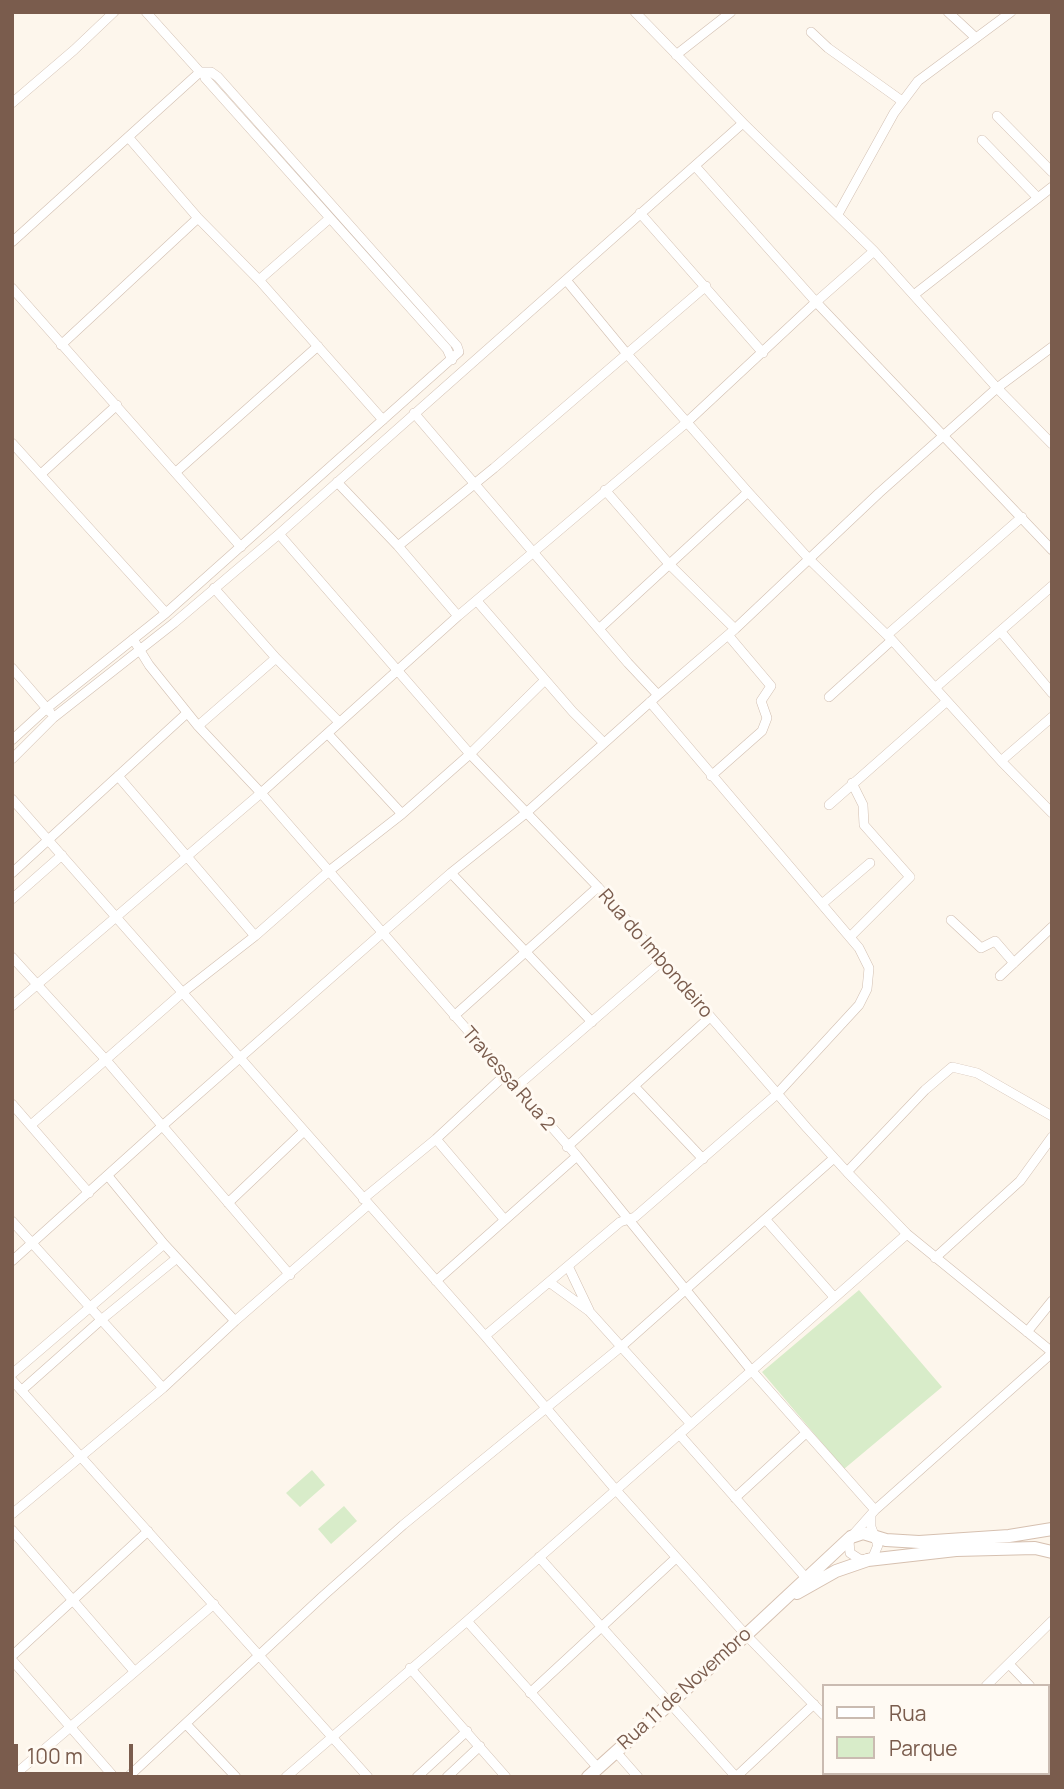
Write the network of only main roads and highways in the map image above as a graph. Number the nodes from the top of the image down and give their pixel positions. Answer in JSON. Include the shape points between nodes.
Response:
{"nodes":[{"id":1,"x":1052,"y":1529,"type":"edge"},
{"id":2,"x":1052,"y":1551,"type":"edge"},
{"id":3,"x":782,"y":1601,"type":"junction"},
{"id":4,"x":587,"y":1777,"type":"edge"}],
"edges":[{"from":1,"to":2,"type":"main road","name":"Rua 11 de Novembro","via":[[1046,1542]]},
{"from":1,"to":3,"type":"main road","name":"Rua 11 de Novembro","via":[[919,1542],[863,1533],[851,1537]]},
{"from":2,"to":3,"type":"main road","name":"Rua 11 de Novembro","via":[[956,1550],[868,1560],[836,1571]]},
{"from":3,"to":4,"type":"main road","name":"Rua 11 de Novembro"}]}
